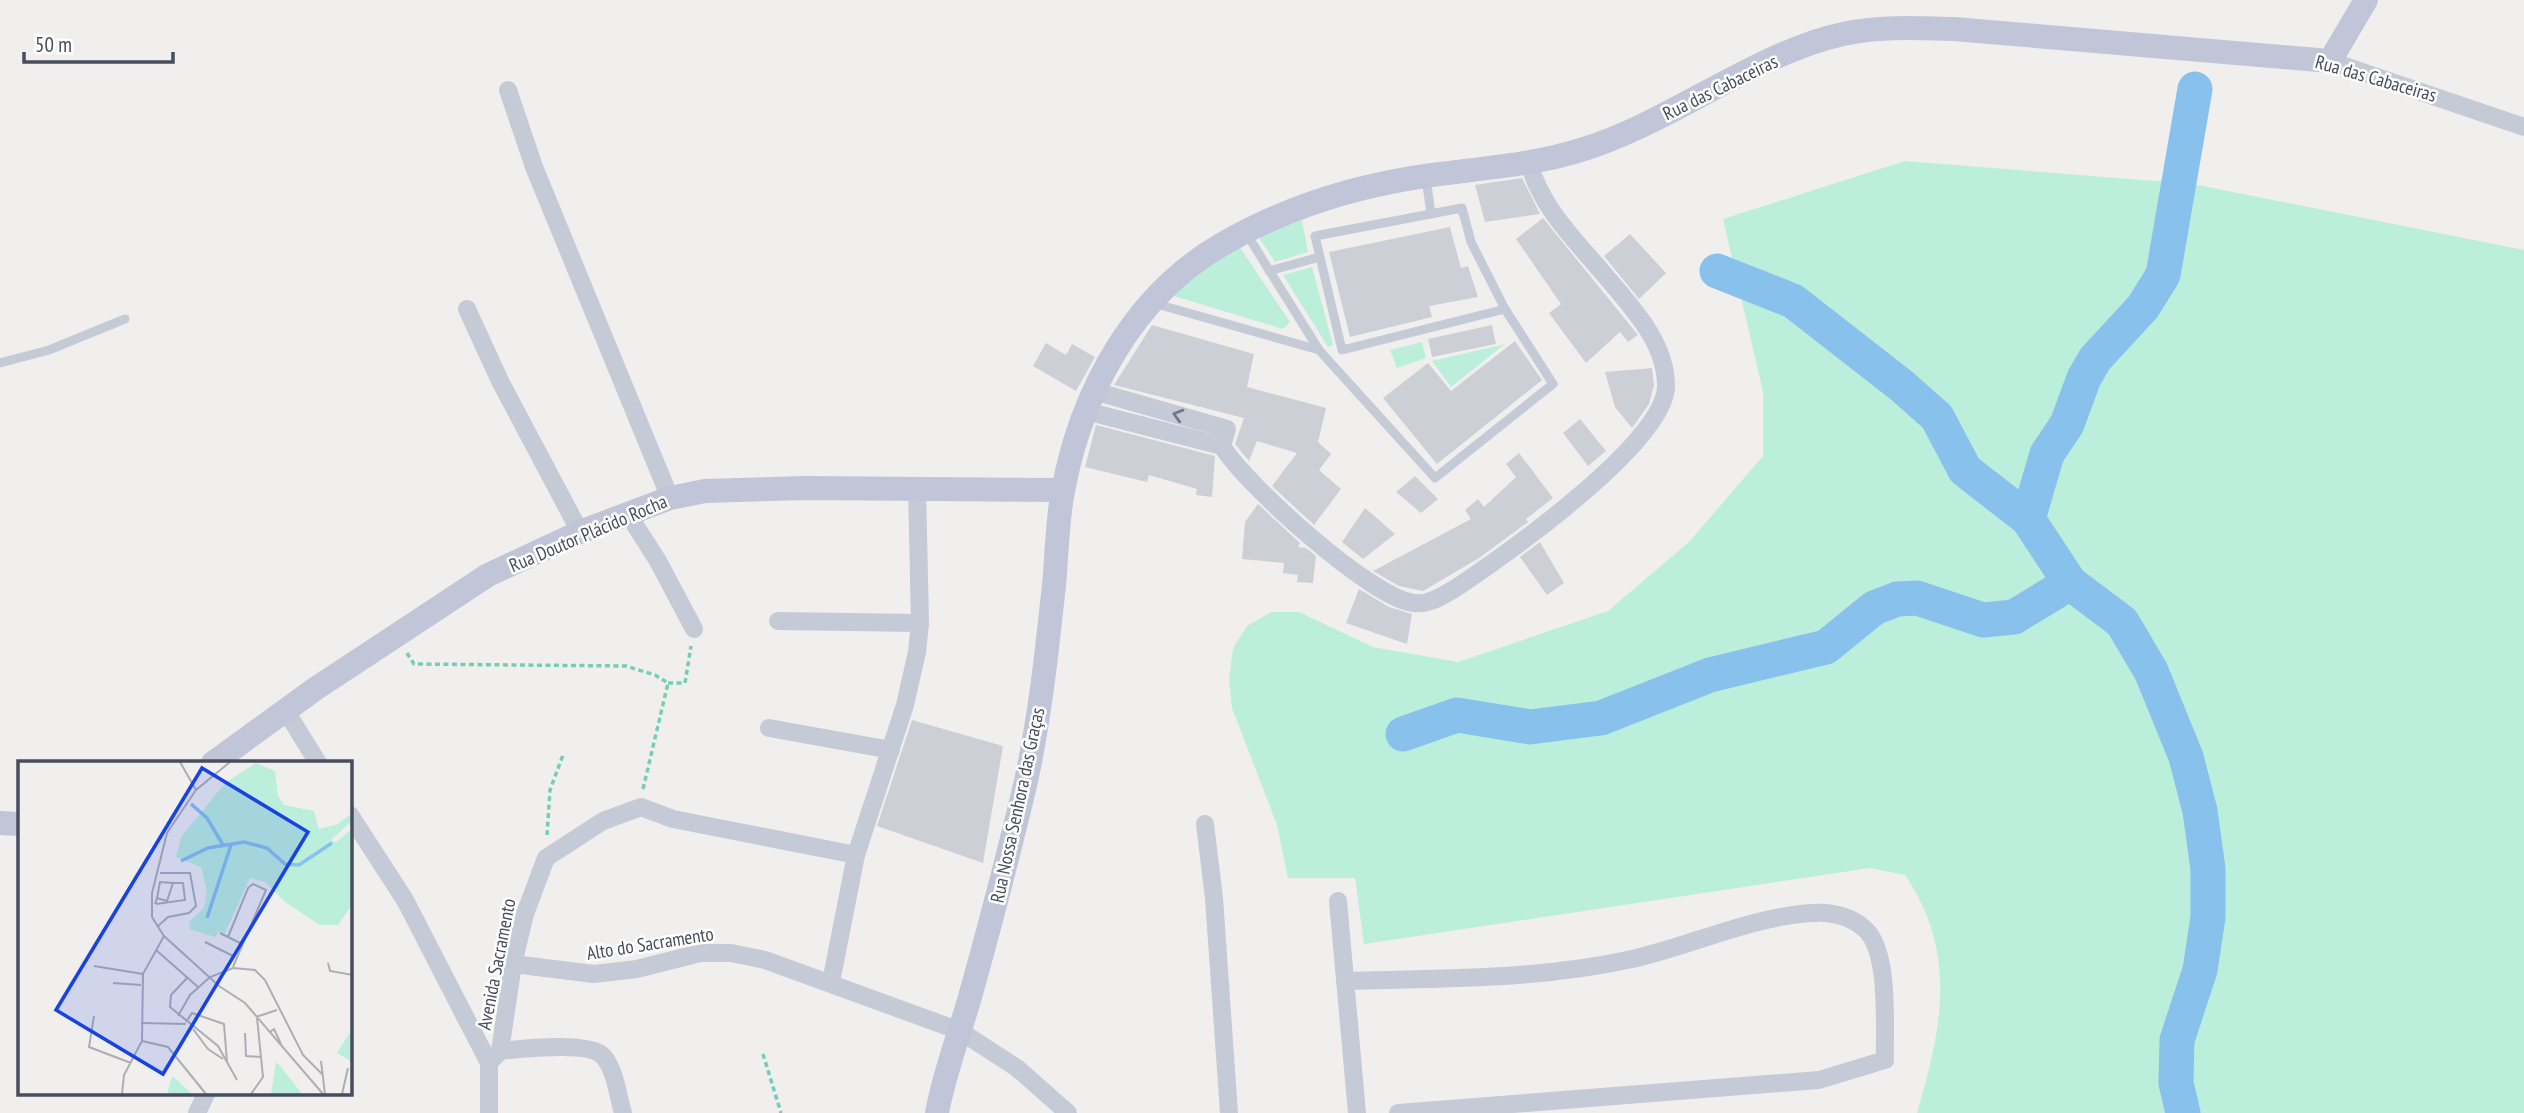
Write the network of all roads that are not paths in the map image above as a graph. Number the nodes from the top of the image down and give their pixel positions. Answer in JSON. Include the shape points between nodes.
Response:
{"nodes":[{"id":1,"x":2366,"y":0,"type":"edge"},
{"id":2,"x":2330,"y":61,"type":"junction"},
{"id":3,"x":508,"y":90,"type":"dead end"},
{"id":4,"x":2524,"y":127,"type":"edge"},
{"id":5,"x":1529,"y":162,"type":"junction"},
{"id":6,"x":1426,"y":176,"type":"junction"},
{"id":7,"x":1432,"y":214,"type":"junction"},
{"id":8,"x":1245,"y":232,"type":"junction"},
{"id":9,"x":1320,"y":257,"type":"junction"},
{"id":10,"x":1269,"y":271,"type":"junction"},
{"id":11,"x":1152,"y":303,"type":"junction"},
{"id":12,"x":467,"y":309,"type":"dead end"},
{"id":13,"x":1505,"y":310,"type":"junction"},
{"id":14,"x":125,"y":319,"type":"dead end"},
{"id":15,"x":1319,"y":350,"type":"junction"},
{"id":16,"x":0,"y":363,"type":"edge"},
{"id":17,"x":1090,"y":401,"type":"junction"},
{"id":18,"x":917,"y":487,"type":"junction"},
{"id":19,"x":1063,"y":490,"type":"junction"},
{"id":20,"x":670,"y":498,"type":"junction"},
{"id":21,"x":628,"y":514,"type":"junction"},
{"id":22,"x":580,"y":533,"type":"junction"},
{"id":23,"x":778,"y":621,"type":"dead end"},
{"id":24,"x":920,"y":623,"type":"junction"},
{"id":25,"x":694,"y":629,"type":"road end"},
{"id":26,"x":286,"y":711,"type":"junction"},
{"id":27,"x":769,"y":728,"type":"dead end"},
{"id":28,"x":891,"y":750,"type":"junction"},
{"id":29,"x":217,"y":761,"type":"edge"},
{"id":30,"x":317,"y":761,"type":"edge"},
{"id":31,"x":352,"y":818,"type":"edge"},
{"id":32,"x":0,"y":823,"type":"edge"},
{"id":33,"x":18,"y":824,"type":"edge"},
{"id":34,"x":1205,"y":824,"type":"dead end"},
{"id":35,"x":856,"y":855,"type":"junction"},
{"id":36,"x":1338,"y":901,"type":"dead end"},
{"id":37,"x":513,"y":964,"type":"junction"},
{"id":38,"x":1345,"y":981,"type":"junction"},
{"id":39,"x":831,"y":982,"type":"junction"},
{"id":40,"x":960,"y":1031,"type":"junction"},
{"id":41,"x":494,"y":1057,"type":"junction"},
{"id":42,"x":205,"y":1096,"type":"edge"},
{"id":43,"x":197,"y":1113,"type":"edge"},
{"id":44,"x":489,"y":1113,"type":"edge"},
{"id":45,"x":623,"y":1113,"type":"edge"},
{"id":46,"x":937,"y":1113,"type":"edge"},
{"id":47,"x":1068,"y":1113,"type":"edge"},
{"id":48,"x":1229,"y":1113,"type":"edge"},
{"id":49,"x":1357,"y":1113,"type":"edge"},
{"id":50,"x":1398,"y":1113,"type":"edge"}],
"edges":[{"from":1,"to":2,"type":"street"},
{"from":2,"to":4,"type":"street","name":"Rua das Cabaceiras"},
{"from":2,"to":5,"type":"street","name":"Rua das Cabaceiras","via":[[1954,29],[1865,30],[1789,53],[1587,149]]},
{"from":3,"to":20,"type":"street","via":[[539,180]]},
{"from":5,"to":6,"type":"street","name":"Rua das Cabaceiras"},
{"from":5,"to":17,"type":"street","via":[[1533,178],[1559,219],[1640,318],[1661,357],[1666,386],[1660,411],[1640,438],[1588,487],[1467,581],[1439,597],[1415,603],[1380,590],[1257,490],[1222,446]]},
{"from":6,"to":7,"type":"lane"},
{"from":6,"to":8,"type":"street","name":"Rua das Cabaceiras","via":[[1332,195]]},
{"from":7,"to":9,"type":"lane","via":[[1315,236]]},
{"from":7,"to":13,"type":"lane","via":[[1462,208],[1471,242]]},
{"from":8,"to":10,"type":"lane"},
{"from":8,"to":11,"type":"street","name":"Rua das Cabaceiras","via":[[1197,260]]},
{"from":9,"to":10,"type":"lane"},
{"from":9,"to":13,"type":"lane","via":[[1342,350]]},
{"from":10,"to":15,"type":"lane"},
{"from":11,"to":15,"type":"lane"},
{"from":11,"to":17,"type":"street","name":"Rua das Cabaceiras","via":[[1124,338]]},
{"from":12,"to":22,"type":"street"},
{"from":13,"to":15,"type":"lane","via":[[1553,384],[1435,478]]},
{"from":14,"to":16,"type":"lane","via":[[58,347]]},
{"from":17,"to":19,"type":"street","name":"Rua das Cabaceiras"},
{"from":18,"to":19,"type":"street","name":"Rua Doutor Plácido Rocha"},
{"from":18,"to":20,"type":"street","name":"Rua Doutor Plácido Rocha","via":[[731,490]]},
{"from":18,"to":24,"type":"street"},
{"from":19,"to":40,"type":"street","name":"Rua Nossa Senhora das Graças","via":[[1050,627],[1027,775],[1002,885]]},
{"from":20,"to":21,"type":"street","name":"Rua Doutor Plácido Rocha"},
{"from":21,"to":22,"type":"street","name":"Rua Doutor Plácido Rocha"},
{"from":21,"to":25,"type":"street"},
{"from":22,"to":26,"type":"street","name":"Rua Doutor Plácido Rocha","via":[[488,575]]},
{"from":23,"to":24,"type":"street"},
{"from":24,"to":28,"type":"street","via":[[912,677]]},
{"from":26,"to":29,"type":"street","name":"Rua Doutor Plácido Rocha"},
{"from":26,"to":30,"type":"street"},
{"from":27,"to":28,"type":"street"},
{"from":28,"to":35,"type":"street"},
{"from":31,"to":41,"type":"street","via":[[405,900]]},
{"from":32,"to":33,"type":"street"},
{"from":34,"to":48,"type":"street"},
{"from":35,"to":37,"type":"street","name":"Avenida Sacramento","via":[[701,826],[641,807],[603,821],[546,858]]},
{"from":35,"to":39,"type":"street"},
{"from":36,"to":38,"type":"street"},
{"from":37,"to":39,"type":"street","name":"Alto do Sacramento","via":[[594,974],[700,953],[731,953]]},
{"from":37,"to":41,"type":"street","name":"Avenida Sacramento"},
{"from":38,"to":49,"type":"street"},
{"from":38,"to":50,"type":"street","via":[[1496,977],[1616,962],[1815,911],[1845,916],[1867,931],[1882,964],[1885,1060],[1857,1070],[1819,1080]]},
{"from":39,"to":40,"type":"street","name":"Alto do Sacramento"},
{"from":40,"to":46,"type":"street","name":"Rua Nossa Senhora das Graças"},
{"from":40,"to":47,"type":"street","name":"Alto do Sacramento","via":[[1017,1069]]},
{"from":41,"to":44,"type":"street","name":"Avenida Sacramento"},
{"from":41,"to":45,"type":"street","via":[[550,1048],[594,1050],[611,1072]]},
{"from":42,"to":43,"type":"street"}]}
